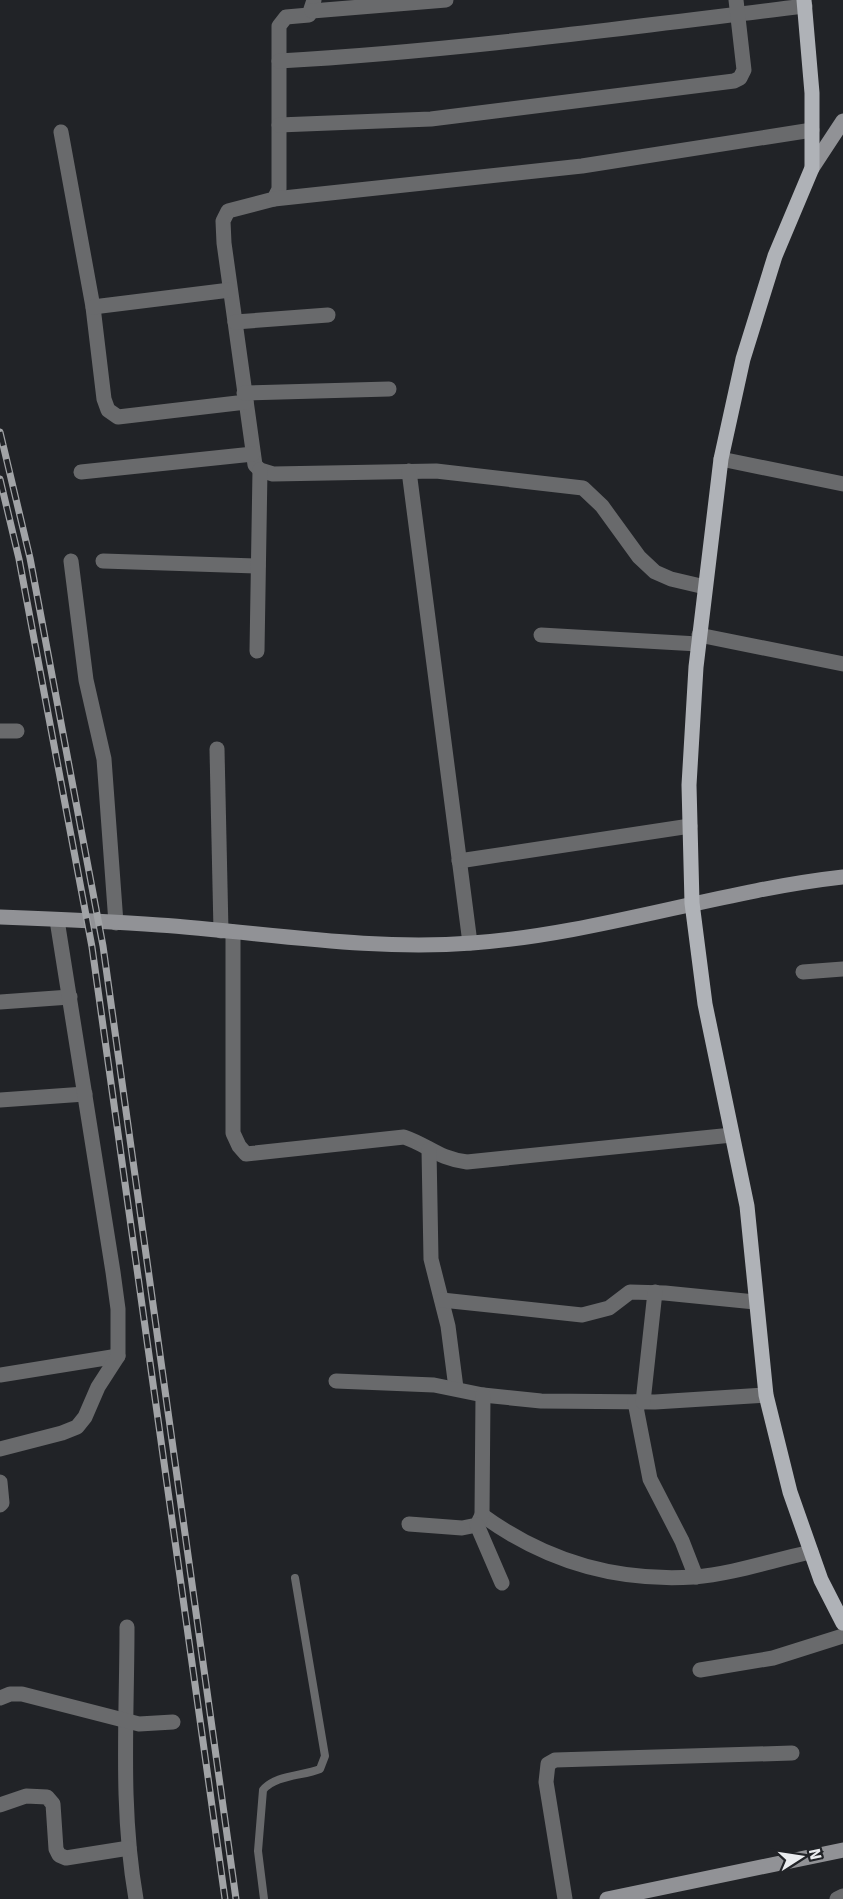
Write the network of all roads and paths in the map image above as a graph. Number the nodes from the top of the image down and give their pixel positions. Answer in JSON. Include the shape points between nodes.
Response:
{"nodes":[{"id":1,"x":446,"y":0,"type":"edge"},
{"id":2,"x":805,"y":3,"type":"edge"},
{"id":3,"x":313,"y":5,"type":"edge"},
{"id":4,"x":737,"y":7,"type":"edge"},
{"id":5,"x":279,"y":61,"type":"junction"},
{"id":6,"x":279,"y":125,"type":"junction"},
{"id":7,"x":841,"y":129,"type":"edge"},
{"id":8,"x":812,"y":130,"type":"junction"},
{"id":9,"x":61,"y":132,"type":"dead end"},
{"id":10,"x":812,"y":168,"type":"junction"},
{"id":11,"x":274,"y":198,"type":"junction"},
{"id":12,"x":230,"y":290,"type":"junction"},
{"id":13,"x":93,"y":307,"type":"junction"},
{"id":14,"x":328,"y":315,"type":"dead end"},
{"id":15,"x":235,"y":322,"type":"junction"},
{"id":16,"x":389,"y":389,"type":"dead end"},
{"id":17,"x":245,"y":397,"type":"junction"},
{"id":18,"x":252,"y":454,"type":"junction"},
{"id":19,"x":721,"y":459,"type":"junction"},
{"id":20,"x":260,"y":470,"type":"junction"},
{"id":21,"x":408,"y":471,"type":"junction"},
{"id":22,"x":81,"y":472,"type":"dead end"},
{"id":23,"x":843,"y":484,"type":"edge"},
{"id":24,"x":71,"y":561,"type":"dead end"},
{"id":25,"x":103,"y":561,"type":"dead end"},
{"id":26,"x":258,"y":566,"type":"junction"},
{"id":27,"x":705,"y":587,"type":"junction"},
{"id":28,"x":541,"y":635,"type":"dead end"},
{"id":29,"x":699,"y":640,"type":"junction"},
{"id":30,"x":257,"y":651,"type":"dead end"},
{"id":31,"x":843,"y":664,"type":"edge"},
{"id":32,"x":0,"y":731,"type":"edge"},
{"id":33,"x":17,"y":731,"type":"dead end"},
{"id":34,"x":217,"y":749,"type":"dead end"},
{"id":35,"x":690,"y":826,"type":"junction"},
{"id":36,"x":459,"y":861,"type":"junction"},
{"id":37,"x":843,"y":877,"type":"edge"},
{"id":38,"x":692,"y":903,"type":"junction"},
{"id":39,"x":0,"y":917,"type":"edge"},
{"id":40,"x":57,"y":920,"type":"junction"},
{"id":41,"x":116,"y":923,"type":"junction"},
{"id":42,"x":227,"y":932,"type":"junction"},
{"id":43,"x":470,"y":943,"type":"junction"},
{"id":44,"x":843,"y":969,"type":"edge"},
{"id":45,"x":803,"y":972,"type":"dead end"},
{"id":46,"x":70,"y":997,"type":"junction"},
{"id":47,"x":0,"y":1002,"type":"edge"},
{"id":48,"x":85,"y":1094,"type":"junction"},
{"id":49,"x":0,"y":1100,"type":"edge"},
{"id":50,"x":732,"y":1135,"type":"junction"},
{"id":51,"x":429,"y":1150,"type":"junction"},
{"id":52,"x":655,"y":1292,"type":"junction"},
{"id":53,"x":442,"y":1300,"type":"junction"},
{"id":54,"x":755,"y":1302,"type":"junction"},
{"id":55,"x":118,"y":1356,"type":"junction"},
{"id":56,"x":0,"y":1375,"type":"edge"},
{"id":57,"x":336,"y":1381,"type":"dead end"},
{"id":58,"x":456,"y":1388,"type":"junction"},
{"id":59,"x":483,"y":1395,"type":"junction"},
{"id":60,"x":766,"y":1395,"type":"junction"},
{"id":61,"x":639,"y":1402,"type":"junction"},
{"id":62,"x":0,"y":1449,"type":"edge"},
{"id":63,"x":0,"y":1482,"type":"edge"},
{"id":64,"x":0,"y":1505,"type":"edge"},
{"id":65,"x":480,"y":1520,"type":"junction"},
{"id":66,"x":409,"y":1524,"type":"dead end"},
{"id":67,"x":811,"y":1552,"type":"junction"},
{"id":68,"x":696,"y":1577,"type":"junction"},
{"id":69,"x":295,"y":1578,"type":"dead end"},
{"id":70,"x":502,"y":1583,"type":"dead end"},
{"id":71,"x":843,"y":1623,"type":"edge"},
{"id":72,"x":127,"y":1627,"type":"dead end"},
{"id":73,"x":843,"y":1636,"type":"edge"},
{"id":74,"x":700,"y":1670,"type":"dead end"},
{"id":75,"x":0,"y":1698,"type":"edge"},
{"id":76,"x":127,"y":1721,"type":"junction"},
{"id":77,"x":173,"y":1722,"type":"dead end"},
{"id":78,"x":792,"y":1753,"type":"dead end"},
{"id":79,"x":0,"y":1805,"type":"edge"},
{"id":80,"x":129,"y":1848,"type":"junction"},
{"id":81,"x":843,"y":1850,"type":"edge"},
{"id":82,"x":843,"y":1896,"type":"edge"},
{"id":83,"x":135,"y":1899,"type":"edge"},
{"id":84,"x":264,"y":1899,"type":"edge"},
{"id":85,"x":565,"y":1899,"type":"edge"},
{"id":86,"x":608,"y":1899,"type":"edge"},
{"id":87,"x":837,"y":1899,"type":"edge"}],
"edges":[{"from":1,"to":3,"type":"street"},
{"from":2,"to":4,"type":"street"},
{"from":2,"to":8,"type":"main road"},
{"from":3,"to":5,"type":"street","via":[[309,15],[281,21]]},
{"from":4,"to":5,"type":"street","via":[[490,44]]},
{"from":4,"to":6,"type":"street","via":[[744,70],[734,81],[431,119]]},
{"from":5,"to":6,"type":"street"},
{"from":6,"to":11,"type":"street","via":[[279,189]]},
{"from":7,"to":10,"type":"street"},
{"from":8,"to":10,"type":"main road"},
{"from":8,"to":11,"type":"street","via":[[582,166]]},
{"from":9,"to":13,"type":"street"},
{"from":10,"to":19,"type":"main road","via":[[771,268],[743,359]]},
{"from":11,"to":12,"type":"street","via":[[228,211],[223,221]]},
{"from":12,"to":13,"type":"street"},
{"from":12,"to":15,"type":"street"},
{"from":13,"to":17,"type":"street","via":[[104,399],[108,410],[118,417]]},
{"from":14,"to":15,"type":"street"},
{"from":15,"to":17,"type":"street"},
{"from":16,"to":17,"type":"street"},
{"from":17,"to":18,"type":"street"},
{"from":18,"to":20,"type":"street"},
{"from":18,"to":22,"type":"street"},
{"from":19,"to":23,"type":"street"},
{"from":19,"to":27,"type":"main road"},
{"from":20,"to":21,"type":"street","via":[[298,475]]},
{"from":20,"to":26,"type":"street"},
{"from":21,"to":27,"type":"street","via":[[460,473],[583,488],[655,572]]},
{"from":21,"to":36,"type":"street"},
{"from":24,"to":41,"type":"street","via":[[86,680],[104,759]]},
{"from":25,"to":26,"type":"street"},
{"from":26,"to":30,"type":"street"},
{"from":27,"to":29,"type":"main road"},
{"from":28,"to":29,"type":"street"},
{"from":29,"to":31,"type":"street"},
{"from":29,"to":35,"type":"main road"},
{"from":32,"to":33,"type":"street"},
{"from":34,"to":42,"type":"street"},
{"from":35,"to":36,"type":"street"},
{"from":35,"to":38,"type":"main road"},
{"from":36,"to":43,"type":"street"},
{"from":37,"to":38,"type":"street"},
{"from":38,"to":43,"type":"street","via":[[557,933]]},
{"from":38,"to":50,"type":"main road","via":[[705,1004]]},
{"from":39,"to":40,"type":"street"},
{"from":40,"to":41,"type":"street"},
{"from":40,"to":46,"type":"street"},
{"from":41,"to":42,"type":"street"},
{"from":42,"to":43,"type":"street","via":[[335,943]]},
{"from":42,"to":51,"type":"street","via":[[233,1133],[246,1154],[404,1137]]},
{"from":44,"to":45,"type":"street"},
{"from":46,"to":47,"type":"street"},
{"from":46,"to":48,"type":"street"},
{"from":48,"to":49,"type":"street"},
{"from":48,"to":55,"type":"street","via":[[113,1272]]},
{"from":50,"to":51,"type":"street","via":[[467,1162],[447,1159]]},
{"from":50,"to":54,"type":"main road","via":[[747,1206]]},
{"from":51,"to":53,"type":"street","via":[[431,1259]]},
{"from":52,"to":53,"type":"street","via":[[630,1292],[609,1308],[582,1315]]},
{"from":52,"to":54,"type":"street"},
{"from":52,"to":61,"type":"street"},
{"from":53,"to":58,"type":"street"},
{"from":54,"to":60,"type":"main road"},
{"from":55,"to":56,"type":"street"},
{"from":55,"to":62,"type":"street","via":[[77,1427]]},
{"from":57,"to":58,"type":"street"},
{"from":58,"to":59,"type":"street"},
{"from":59,"to":61,"type":"street","via":[[541,1401]]},
{"from":59,"to":65,"type":"street"},
{"from":60,"to":61,"type":"street"},
{"from":60,"to":67,"type":"main road","via":[[790,1492]]},
{"from":61,"to":68,"type":"street","via":[[650,1479]]},
{"from":63,"to":64,"type":"street"},
{"from":65,"to":66,"type":"street","via":[[462,1527]]},
{"from":65,"to":68,"type":"street","via":[[562,1561],[596,1570]]},
{"from":65,"to":70,"type":"street"},
{"from":67,"to":68,"type":"street"},
{"from":67,"to":71,"type":"main road","via":[[820,1580]]},
{"from":69,"to":84,"type":"lane","via":[[325,1756],[320,1769],[267,1784],[263,1790],[258,1851]]},
{"from":72,"to":76,"type":"street"},
{"from":73,"to":74,"type":"street","via":[[772,1659]]},
{"from":75,"to":76,"type":"street","via":[[22,1694]]},
{"from":76,"to":77,"type":"street"},
{"from":76,"to":80,"type":"street","via":[[124,1769]]},
{"from":78,"to":85,"type":"street","via":[[555,1760],[548,1764],[546,1782]]},
{"from":79,"to":80,"type":"street","via":[[26,1796],[47,1797],[53,1804],[59,1855]]},
{"from":80,"to":83,"type":"street"},
{"from":81,"to":86,"type":"street"},
{"from":82,"to":87,"type":"street"}]}
